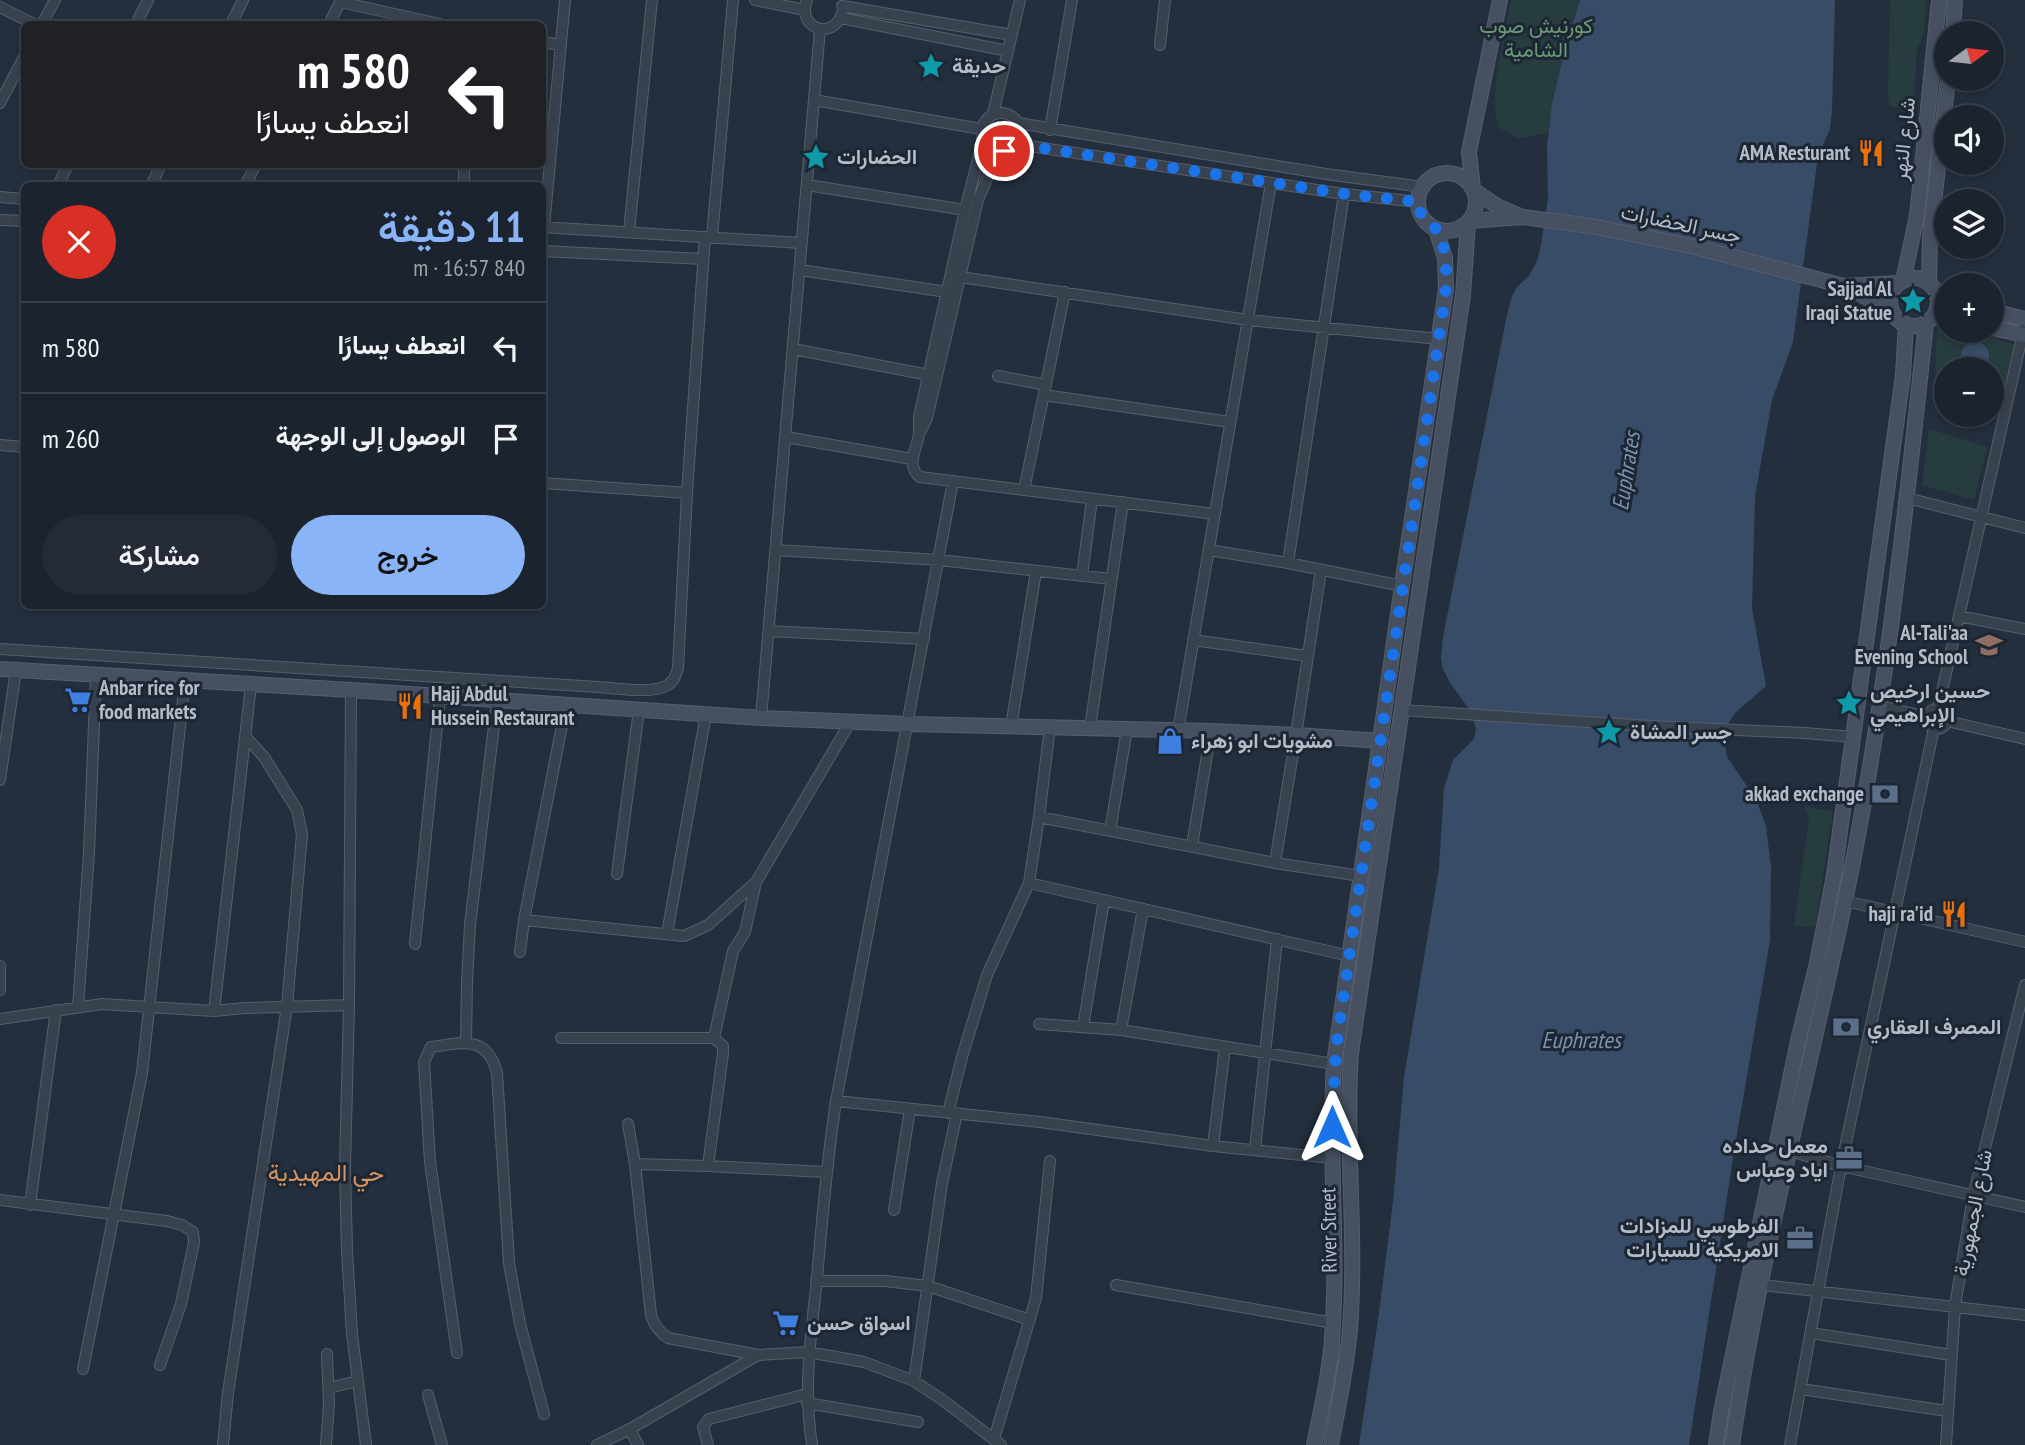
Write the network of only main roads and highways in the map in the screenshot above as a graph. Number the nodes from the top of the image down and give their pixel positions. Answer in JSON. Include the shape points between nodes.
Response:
{"nodes":[{"id":1,"x":1500,"y":0,"type":"edge"},
{"id":2,"x":1939,"y":0,"type":"edge"},
{"id":3,"x":1955,"y":0,"type":"edge"},
{"id":4,"x":1939,"y":21,"type":"edge"},
{"id":5,"x":1954,"y":21,"type":"edge"},
{"id":6,"x":1935,"y":91,"type":"edge"},
{"id":7,"x":1947,"y":91,"type":"edge"},
{"id":8,"x":1469,"y":152,"type":"junction"},
{"id":9,"x":1440,"y":174,"type":"junction"},
{"id":10,"x":1474,"y":190,"type":"junction"},
{"id":11,"x":1523,"y":217,"type":"junction"},
{"id":12,"x":1469,"y":222,"type":"junction"},
{"id":13,"x":1436,"y":229,"type":"junction"},
{"id":14,"x":1935,"y":273,"type":"edge"},
{"id":15,"x":1902,"y":282,"type":"junction"},
{"id":16,"x":1844,"y":286,"type":"junction"},
{"id":17,"x":1934,"y":289,"type":"edge"},
{"id":18,"x":2004,"y":314,"type":"edge"},
{"id":19,"x":2025,"y":319,"type":"edge"},
{"id":20,"x":1900,"y":320,"type":"junction"},
{"id":21,"x":1934,"y":320,"type":"edge"},
{"id":22,"x":2004,"y":329,"type":"edge"},
{"id":23,"x":2024,"y":332,"type":"edge"},
{"id":24,"x":1413,"y":512,"type":"junction"},
{"id":25,"x":1430,"y":516,"type":"junction"},
{"id":26,"x":1870,"y":616,"type":"junction"},
{"id":27,"x":1892,"y":621,"type":"junction"},
{"id":28,"x":0,"y":669,"type":"edge"},
{"id":29,"x":1381,"y":741,"type":"junction"},
{"id":30,"x":1350,"y":1008,"type":"junction"},
{"id":31,"x":1770,"y":1212,"type":"junction"},
{"id":32,"x":1314,"y":1445,"type":"edge"},
{"id":33,"x":1331,"y":1445,"type":"edge"},
{"id":34,"x":1716,"y":1445,"type":"edge"},
{"id":35,"x":1732,"y":1445,"type":"edge"}],
"edges":[{"from":1,"to":8,"type":"main road"},
{"from":2,"to":4,"type":"main road","name":"شارع النهر"},
{"from":3,"to":5,"type":"main road"},
{"from":6,"to":15,"type":"main road","name":"شارع النهر","via":[[1912,246]]},
{"from":7,"to":14,"type":"main road","name":"شارع النهر","via":[[1931,228]]},
{"from":8,"to":9,"type":"main road"},
{"from":8,"to":10,"type":"main road"},
{"from":9,"to":10,"type":"main road","via":[[1459,176]]},
{"from":9,"to":13,"type":"main road","via":[[1423,187],[1419,202],[1423,218]]},
{"from":10,"to":11,"type":"main road"},
{"from":10,"to":12,"type":"main road","via":[[1476,207]]},
{"from":11,"to":12,"type":"main road"},
{"from":11,"to":16,"type":"main road","name":"جسر الحضارات","via":[[1642,235]]},
{"from":12,"to":13,"type":"main road","via":[[1455,230]]},
{"from":12,"to":25,"type":"main road","name":"River Street","via":[[1463,295]]},
{"from":13,"to":24,"type":"main road","name":"River Street","via":[[1447,279]]},
{"from":15,"to":16,"type":"main road"},
{"from":15,"to":17,"type":"main road","via":[[1916,278]]},
{"from":15,"to":20,"type":"main road","via":[[1892,295],[1892,310]]},
{"from":16,"to":20,"type":"main road"},
{"from":18,"to":19,"type":"main road"},
{"from":20,"to":21,"type":"main road","via":[[1919,326]]},
{"from":20,"to":26,"type":"main road","via":[[1903,375]]},
{"from":21,"to":27,"type":"main road"},
{"from":22,"to":23,"type":"main road"},
{"from":24,"to":25,"type":"main road"},
{"from":24,"to":29,"type":"main road","name":"River Street"},
{"from":25,"to":30,"type":"main road","name":"River Street"},
{"from":26,"to":27,"type":"main road"},
{"from":26,"to":31,"type":"main road","via":[[1842,825]]},
{"from":27,"to":31,"type":"main road","via":[[1845,901],[1790,1151]]},
{"from":28,"to":29,"type":"main road","via":[[761,719]]},
{"from":29,"to":30,"type":"main road","name":"River Street","via":[[1350,956]]},
{"from":30,"to":32,"type":"main road","name":"River Street","via":[[1334,1064],[1333,1323]]},
{"from":30,"to":33,"type":"main road","name":"River Street","via":[[1350,1327]]},
{"from":31,"to":34,"type":"main road"},
{"from":31,"to":35,"type":"main road","via":[[1762,1285]]}]}
